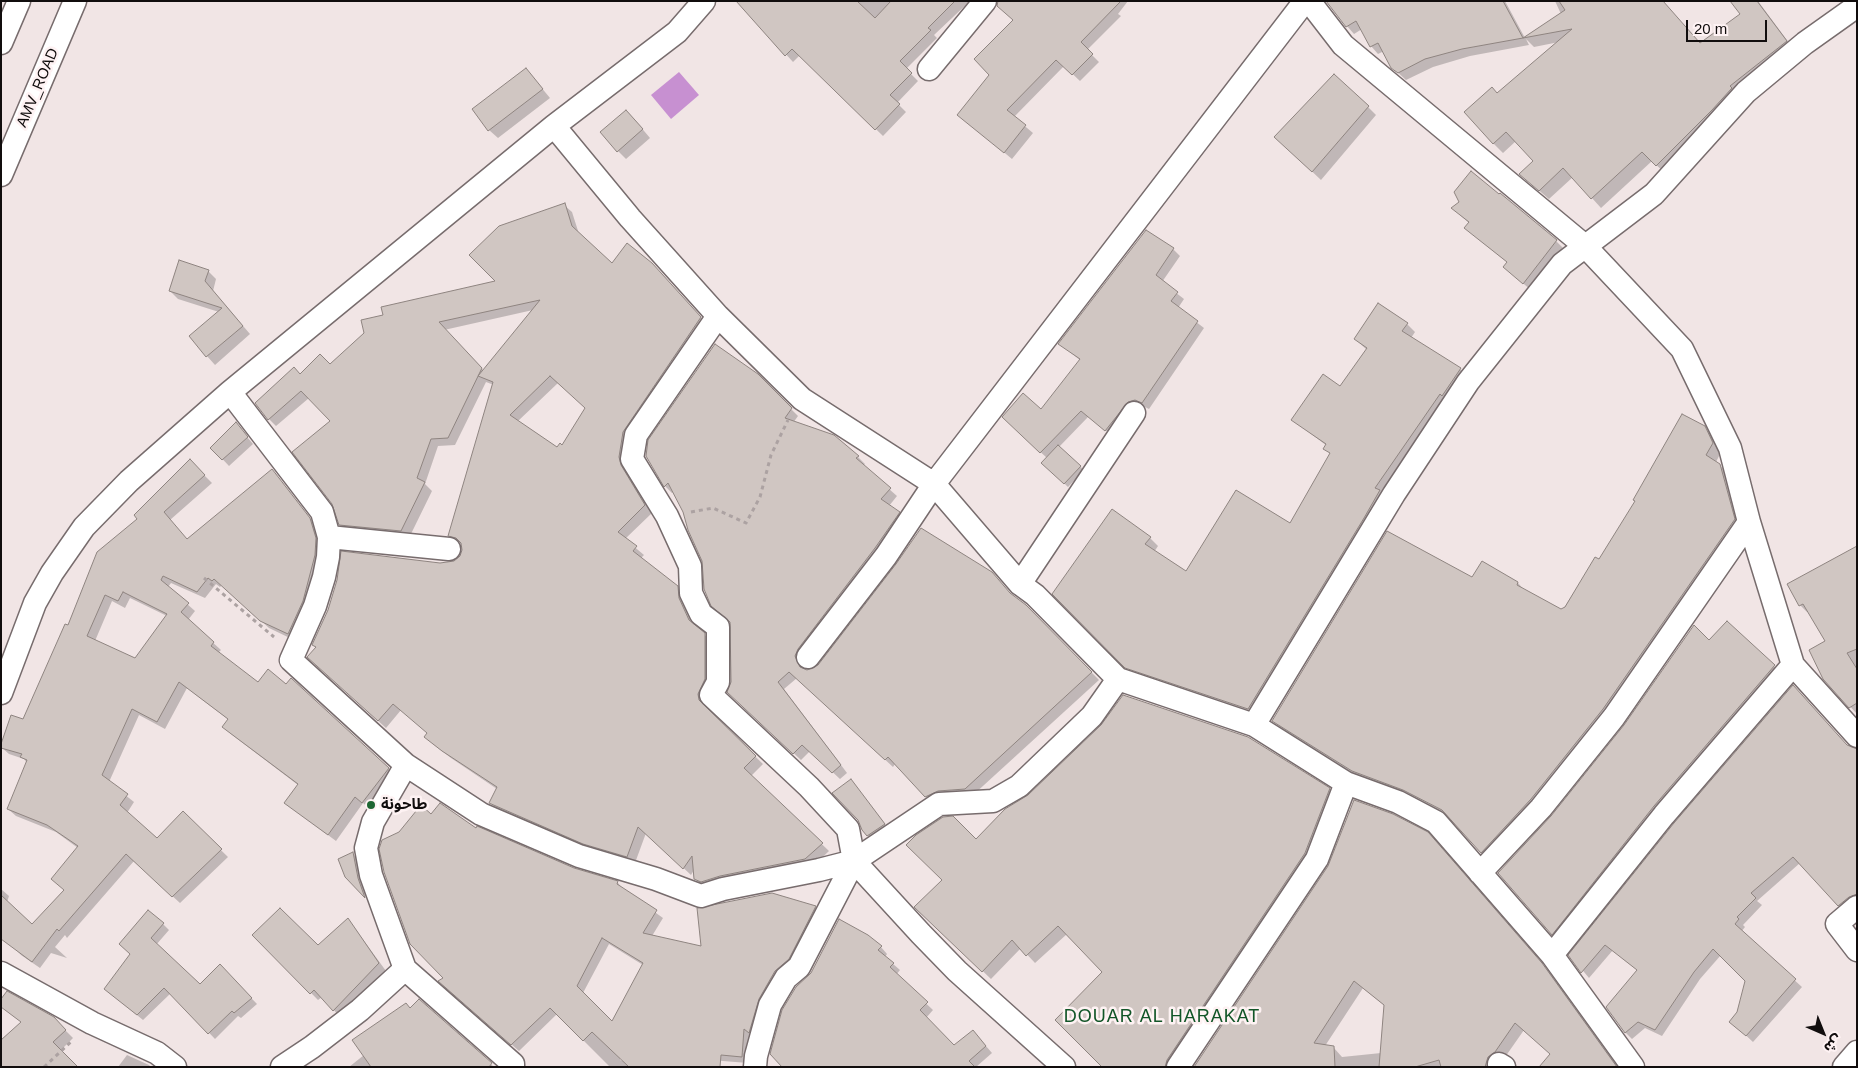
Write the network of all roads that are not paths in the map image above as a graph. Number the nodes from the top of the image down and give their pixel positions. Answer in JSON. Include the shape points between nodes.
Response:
{"nodes":[{"id":1,"x":19,"y":1,"type":"edge"},
{"id":2,"x":75,"y":1,"type":"edge"},
{"id":3,"x":704,"y":1,"type":"edge"},
{"id":4,"x":985,"y":1,"type":"edge"},
{"id":5,"x":1305,"y":1,"type":"edge"},
{"id":6,"x":1309,"y":1,"type":"edge"},
{"id":7,"x":1857,"y":6,"type":"edge"},
{"id":8,"x":1,"y":43,"type":"edge"},
{"id":9,"x":929,"y":69,"type":"dead end"},
{"id":10,"x":554,"y":126,"type":"junction"},
{"id":11,"x":1,"y":175,"type":"edge"},
{"id":12,"x":1585,"y":246,"type":"junction"},
{"id":13,"x":718,"y":316,"type":"junction"},
{"id":14,"x":230,"y":392,"type":"junction"},
{"id":15,"x":1134,"y":413,"type":"dead end"},
{"id":16,"x":934,"y":484,"type":"junction"},
{"id":17,"x":1749,"y":522,"type":"junction"},
{"id":18,"x":329,"y":536,"type":"junction"},
{"id":19,"x":449,"y":549,"type":"dead end"},
{"id":20,"x":1020,"y":584,"type":"junction"},
{"id":21,"x":808,"y":657,"type":"dead end"},
{"id":22,"x":1793,"y":665,"type":"junction"},
{"id":23,"x":1118,"y":679,"type":"junction"},
{"id":24,"x":1,"y":693,"type":"edge"},
{"id":25,"x":1254,"y":725,"type":"junction"},
{"id":26,"x":1857,"y":736,"type":"edge"},
{"id":27,"x":406,"y":765,"type":"junction"},
{"id":28,"x":1346,"y":783,"type":"junction"},
{"id":29,"x":854,"y":861,"type":"junction"},
{"id":30,"x":1480,"y":873,"type":"junction"},
{"id":31,"x":1857,"y":907,"type":"edge"},
{"id":32,"x":1857,"y":950,"type":"edge"},
{"id":33,"x":1552,"y":955,"type":"junction"},
{"id":34,"x":406,"y":969,"type":"junction"},
{"id":35,"x":1,"y":973,"type":"edge"},
{"id":36,"x":1857,"y":1052,"type":"edge"},
{"id":37,"x":1632,"y":1066,"type":"edge"},
{"id":38,"x":175,"y":1067,"type":"edge"},
{"id":39,"x":282,"y":1067,"type":"edge"},
{"id":40,"x":513,"y":1067,"type":"edge"},
{"id":41,"x":756,"y":1067,"type":"edge"},
{"id":42,"x":1064,"y":1067,"type":"edge"},
{"id":43,"x":1178,"y":1067,"type":"edge"},
{"id":44,"x":1844,"y":1067,"type":"edge"}],
"edges":[{"from":1,"to":8,"type":"street"},
{"from":2,"to":11,"type":"street","name":"AMV_ROAD"},
{"from":3,"to":10,"type":"street","via":[[677,32]]},
{"from":4,"to":9,"type":"street"},
{"from":5,"to":16,"type":"street"},
{"from":6,"to":12,"type":"street","via":[[1343,45]]},
{"from":7,"to":12,"type":"street","via":[[1746,92],[1654,194]]},
{"from":10,"to":13,"type":"street","via":[[630,218]]},
{"from":10,"to":14,"type":"street"},
{"from":12,"to":17,"type":"street","via":[[1682,349],[1730,448]]},
{"from":12,"to":25,"type":"street","via":[[1562,264],[1468,382],[1394,494]]},
{"from":13,"to":16,"type":"street","via":[[802,399]]},
{"from":13,"to":29,"type":"street","via":[[636,434],[632,459],[667,516],[690,566],[691,593],[701,614],[718,627],[718,682],[711,695],[808,787],[848,830]]},
{"from":14,"to":18,"type":"street","via":[[322,512]]},
{"from":14,"to":24,"type":"street","via":[[129,481],[84,527],[35,603]]},
{"from":15,"to":20,"type":"street"},
{"from":16,"to":20,"type":"street"},
{"from":16,"to":21,"type":"street","via":[[886,556]]},
{"from":17,"to":22,"type":"street"},
{"from":17,"to":30,"type":"street","via":[[1614,717],[1541,808]]},
{"from":18,"to":19,"type":"street"},
{"from":18,"to":27,"type":"street","via":[[324,577],[290,660]]},
{"from":20,"to":23,"type":"street","via":[[1035,595]]},
{"from":22,"to":26,"type":"street"},
{"from":22,"to":33,"type":"street","via":[[1664,814]]},
{"from":23,"to":25,"type":"street"},
{"from":23,"to":29,"type":"street","via":[[1092,716],[1019,786],[993,801],[939,804]]},
{"from":25,"to":28,"type":"street"},
{"from":27,"to":29,"type":"street","via":[[481,814],[579,856],[656,878],[701,896]]},
{"from":27,"to":34,"type":"street","via":[[373,822],[366,848],[371,875]]},
{"from":28,"to":30,"type":"street","via":[[1398,802],[1436,822]]},
{"from":28,"to":43,"type":"street","via":[[1317,859]]},
{"from":29,"to":41,"type":"street","via":[[799,967],[786,978],[770,1005]]},
{"from":29,"to":42,"type":"street","via":[[957,971]]},
{"from":30,"to":33,"type":"street"},
{"from":31,"to":32,"type":"street","via":[[1837,924]]},
{"from":33,"to":37,"type":"street"},
{"from":34,"to":39,"type":"street","via":[[360,1010]]},
{"from":34,"to":40,"type":"street"},
{"from":35,"to":38,"type":"street","via":[[92,1024],[157,1053]]},
{"from":36,"to":44,"type":"street"}]}
